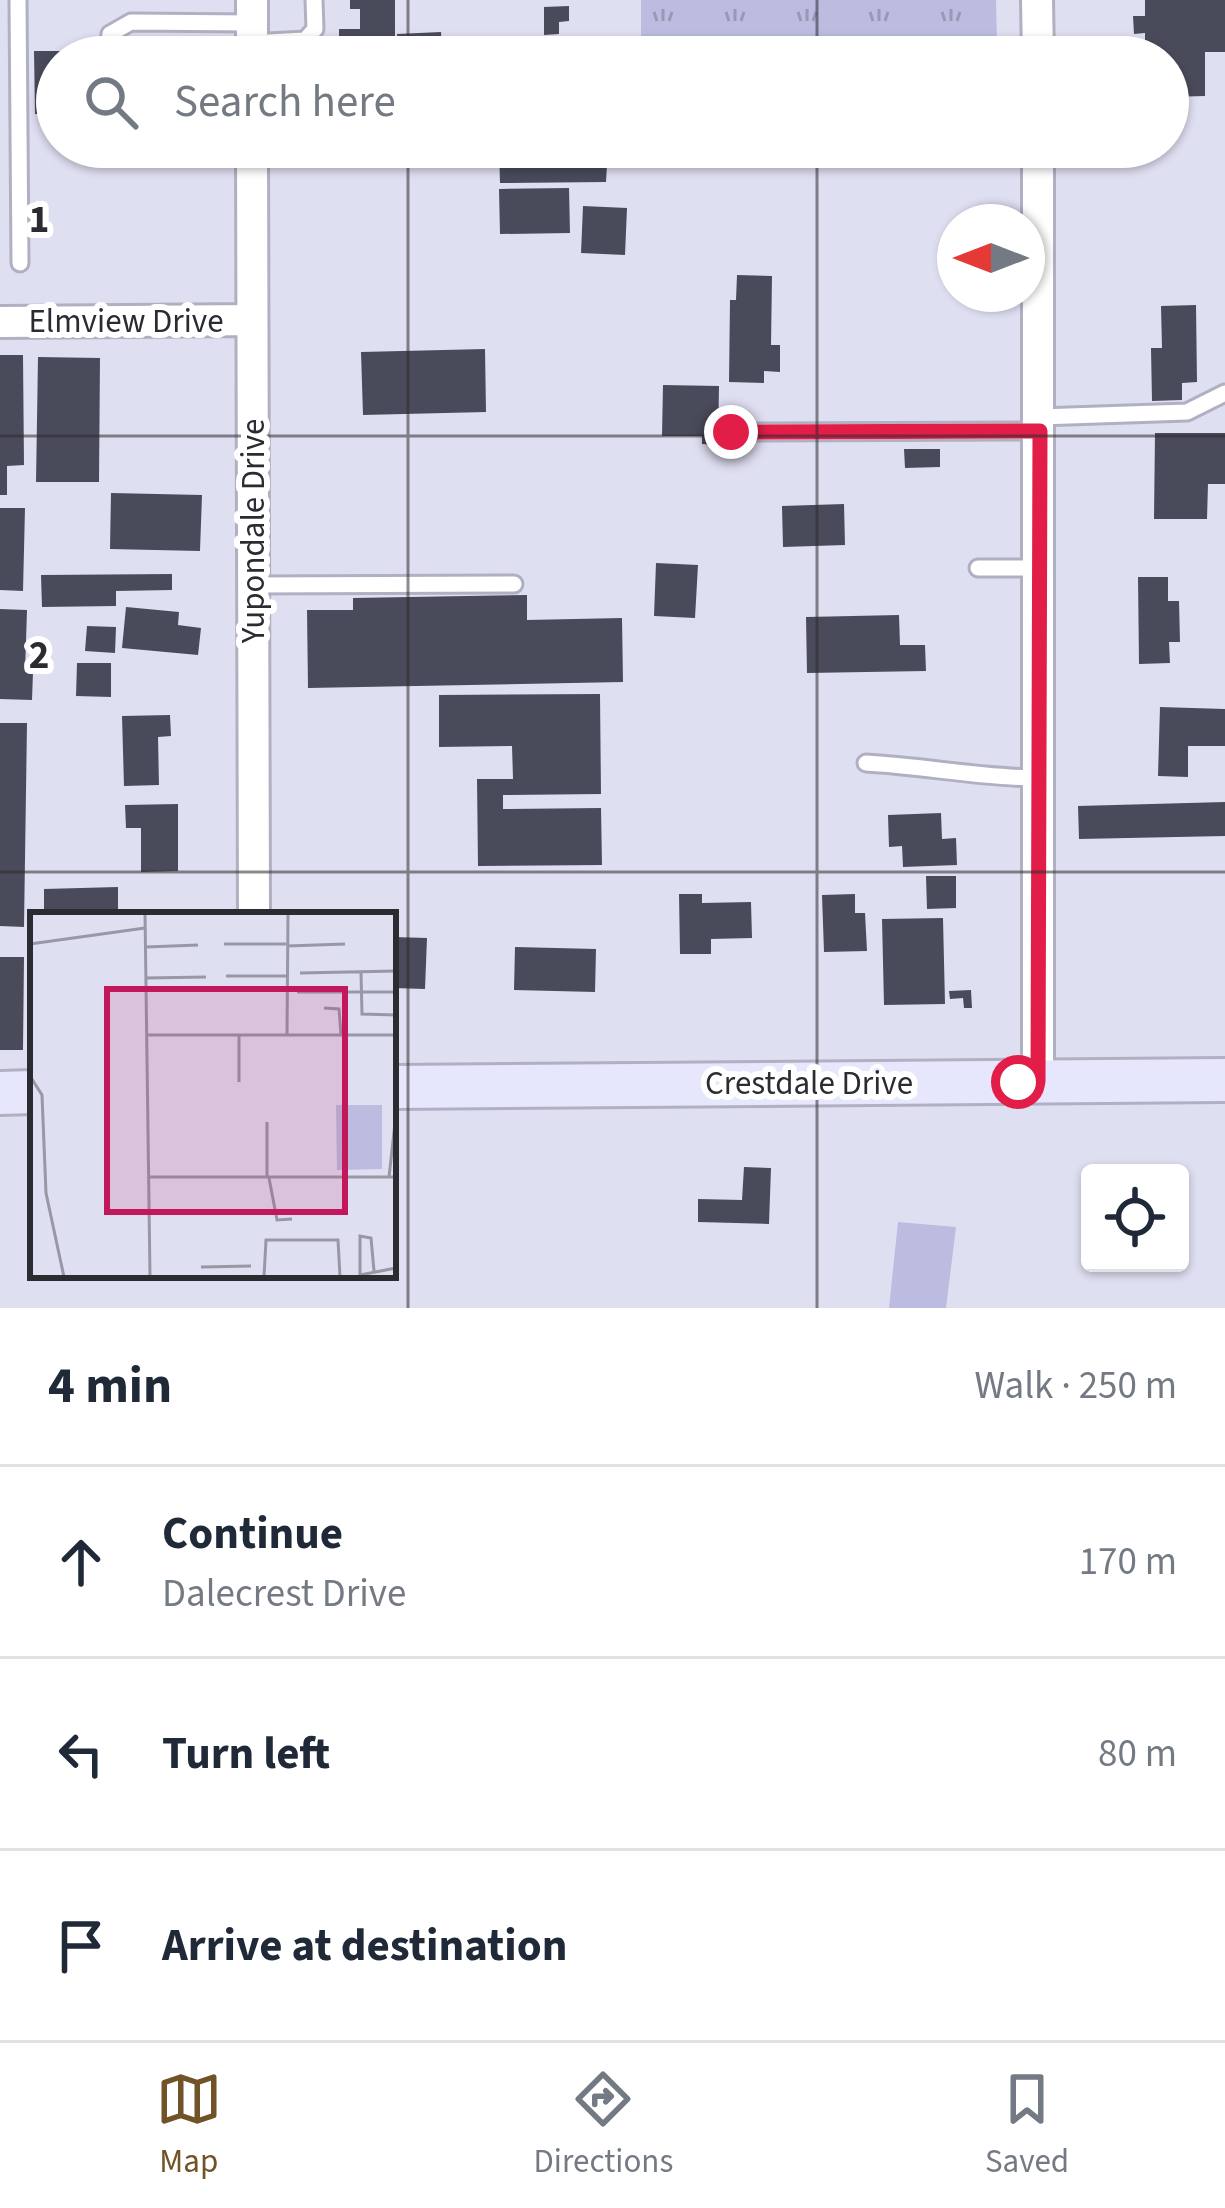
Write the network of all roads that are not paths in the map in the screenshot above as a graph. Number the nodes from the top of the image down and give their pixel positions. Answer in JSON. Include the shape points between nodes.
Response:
{"nodes":[{"id":1,"x":18,"y":0,"type":"edge"},
{"id":2,"x":314,"y":0,"type":"edge"},
{"id":3,"x":1037,"y":0,"type":"edge"},
{"id":4,"x":252,"y":31,"type":"edge"},
{"id":5,"x":110,"y":36,"type":"edge"},
{"id":6,"x":309,"y":36,"type":"edge"},
{"id":7,"x":1037,"y":36,"type":"edge"},
{"id":8,"x":252,"y":168,"type":"edge"},
{"id":9,"x":1038,"y":168,"type":"edge"},
{"id":10,"x":20,"y":263,"type":"dead end"},
{"id":11,"x":252,"y":320,"type":"junction"},
{"id":12,"x":0,"y":322,"type":"edge"},
{"id":13,"x":1225,"y":393,"type":"edge"},
{"id":14,"x":1040,"y":424,"type":"junction"},
{"id":15,"x":731,"y":432,"type":"dead end"},
{"id":16,"x":978,"y":568,"type":"dead end"},
{"id":17,"x":1039,"y":568,"type":"junction"},
{"id":18,"x":514,"y":584,"type":"dead end"},
{"id":19,"x":253,"y":585,"type":"junction"},
{"id":20,"x":866,"y":764,"type":"dead end"},
{"id":21,"x":1039,"y":778,"type":"junction"},
{"id":22,"x":254,"y":912,"type":"edge"},
{"id":23,"x":1225,"y":1080,"type":"edge"},
{"id":24,"x":1038,"y":1082,"type":"junction"},
{"id":25,"x":396,"y":1087,"type":"edge"},
{"id":26,"x":30,"y":1092,"type":"edge"},
{"id":27,"x":0,"y":1093,"type":"edge"}],
"edges":[{"from":1,"to":10,"type":"lane"},
{"from":2,"to":6,"type":"lane"},
{"from":3,"to":7,"type":"street"},
{"from":4,"to":5,"type":"lane","via":[[131,22]]},
{"from":8,"to":11,"type":"street","name":"Yupondale Drive"},
{"from":9,"to":14,"type":"street"},
{"from":11,"to":12,"type":"street","name":"Elmview Drive"},
{"from":11,"to":19,"type":"street","name":"Yupondale Drive"},
{"from":13,"to":14,"type":"lane","via":[[1187,412]]},
{"from":14,"to":15,"type":"lane"},
{"from":14,"to":17,"type":"street"},
{"from":16,"to":17,"type":"lane"},
{"from":17,"to":21,"type":"street"},
{"from":18,"to":19,"type":"lane"},
{"from":19,"to":22,"type":"street","name":"Yupondale Drive"},
{"from":20,"to":21,"type":"lane"},
{"from":21,"to":24,"type":"street"},
{"from":23,"to":24,"type":"street","name":"Crestdale Drive"},
{"from":24,"to":25,"type":"street","name":"Crestdale Drive"},
{"from":26,"to":27,"type":"street"}]}
